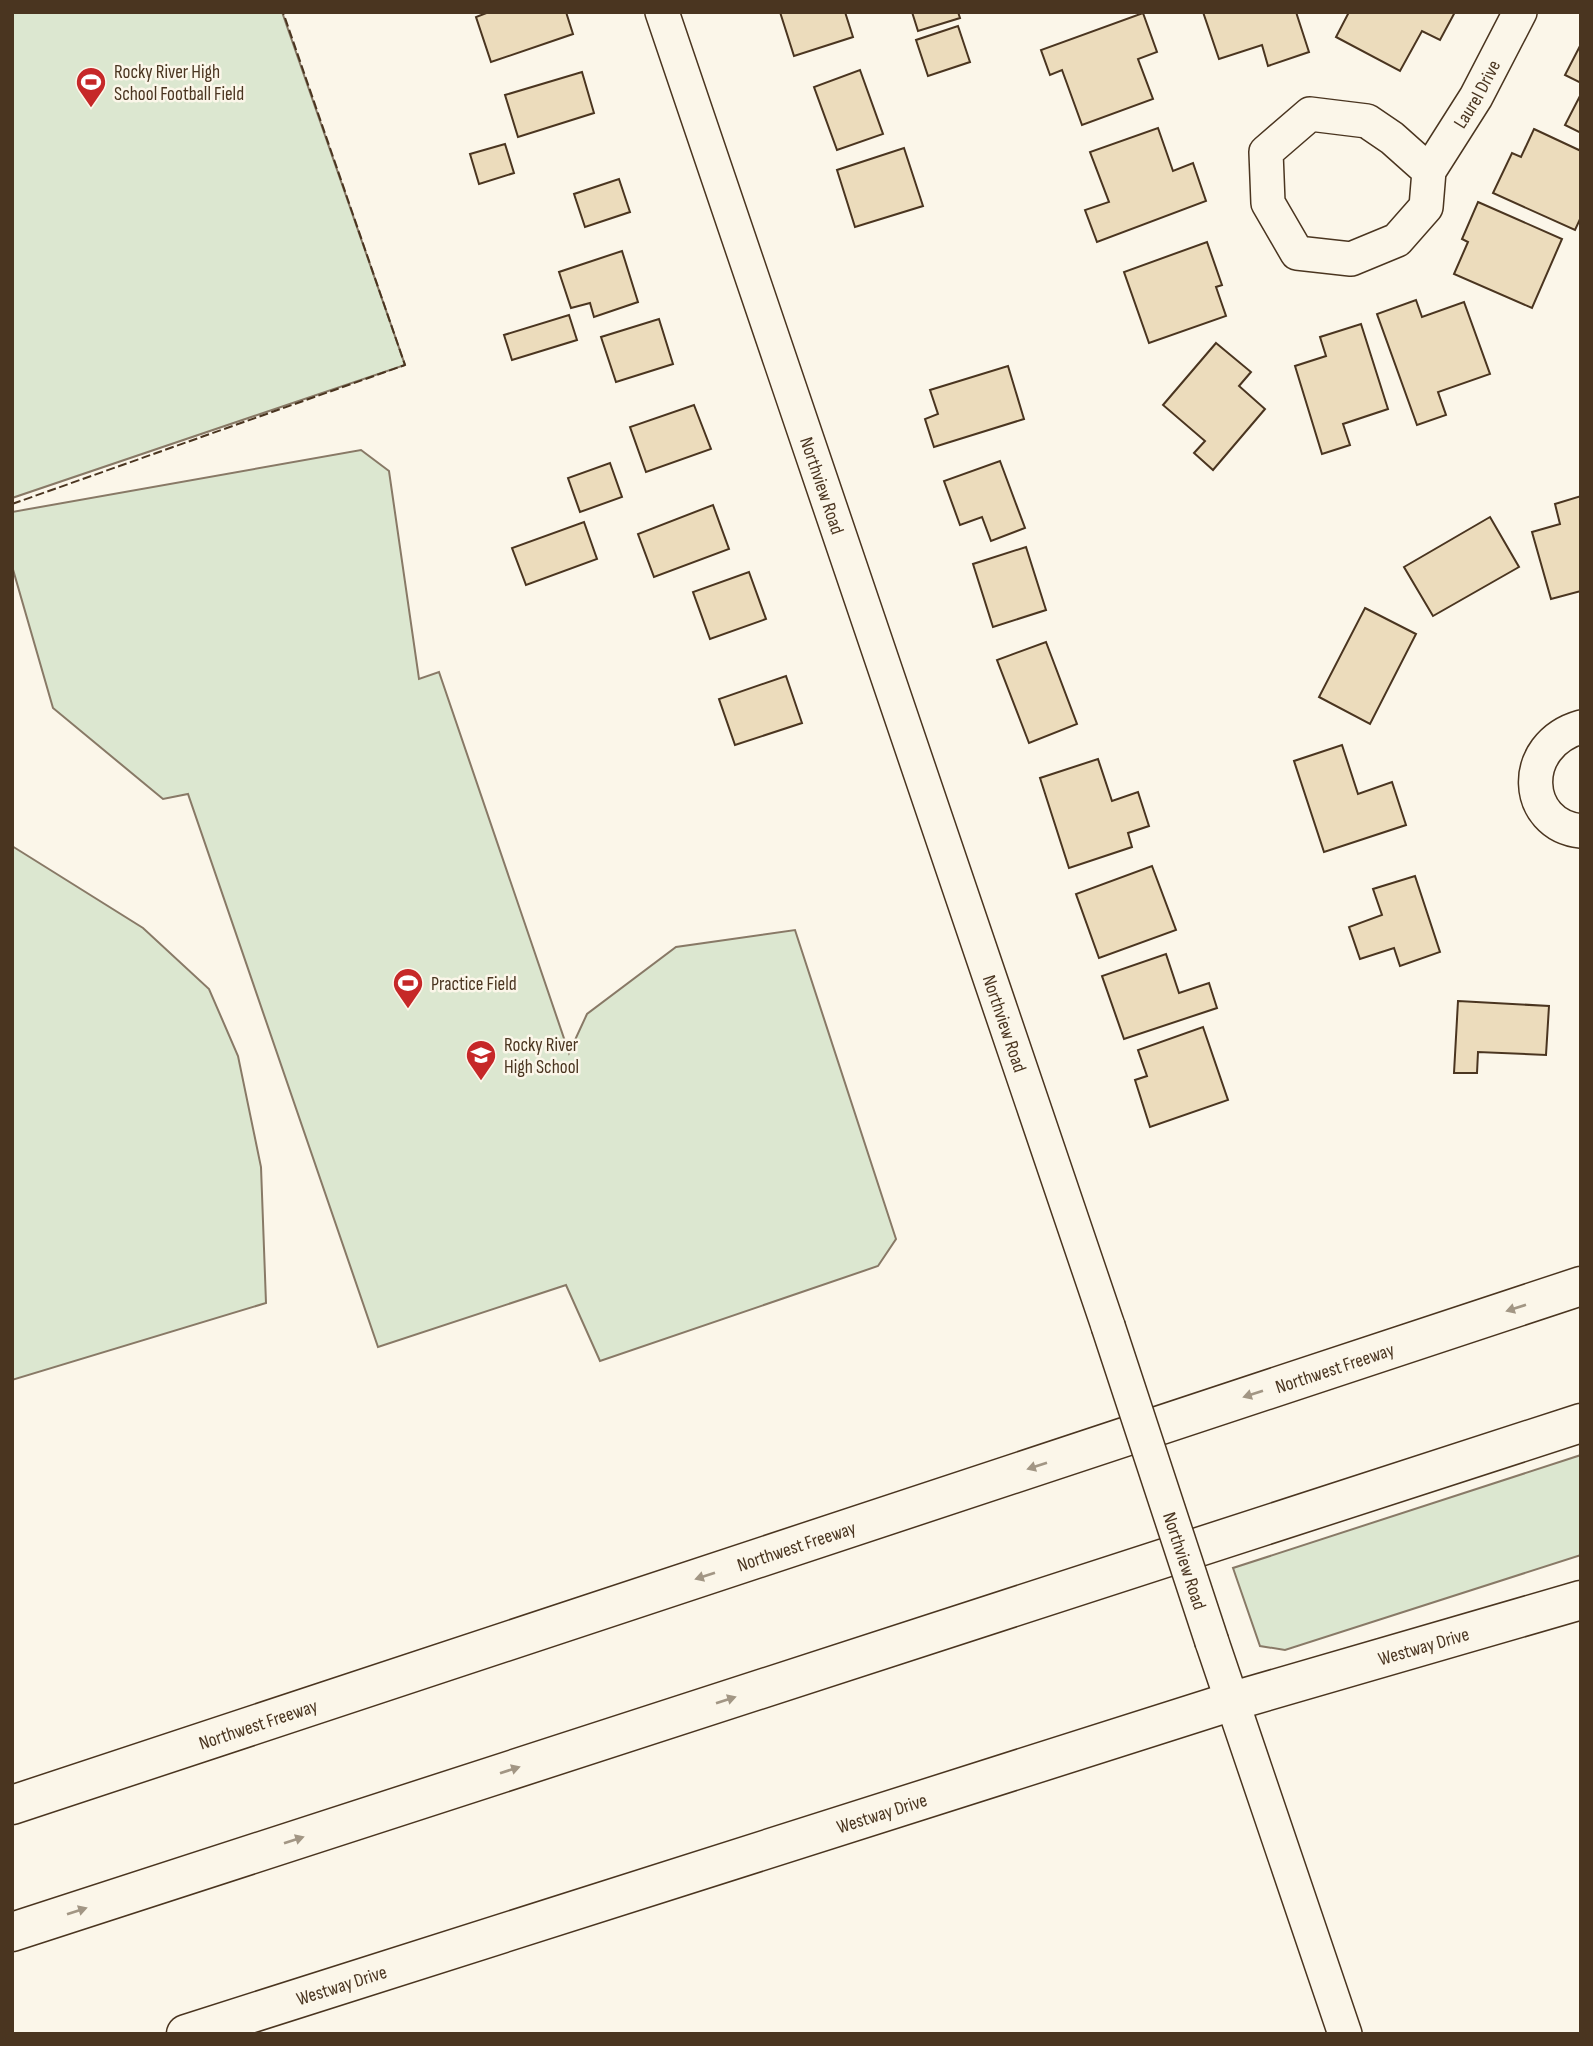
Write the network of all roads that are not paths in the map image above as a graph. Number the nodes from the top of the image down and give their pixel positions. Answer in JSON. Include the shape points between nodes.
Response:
{"nodes":[{"id":1,"x":662,"y":12,"type":"edge"},
{"id":2,"x":1520,"y":12,"type":"edge"},
{"id":3,"x":1429,"y":172,"type":"junction"},
{"id":4,"x":1581,"y":727,"type":"edge"},
{"id":5,"x":1581,"y":831,"type":"edge"},
{"id":6,"x":1581,"y":1286,"type":"edge"},
{"id":7,"x":1581,"y":1423,"type":"edge"},
{"id":8,"x":1581,"y":1600,"type":"edge"},
{"id":9,"x":1233,"y":1701,"type":"junction"},
{"id":10,"x":12,"y":1805,"type":"edge"},
{"id":11,"x":12,"y":1932,"type":"edge"},
{"id":12,"x":186,"y":2034,"type":"edge"},
{"id":13,"x":1345,"y":2034,"type":"edge"}],
"edges":[{"from":1,"to":9,"type":"street","name":"Northview Road","bridge":true},
{"from":2,"to":3,"type":"street","name":"Laurel Drive"},
{"from":3,"to":3,"type":"street","name":"Laurel Drive","via":[[1367,121],[1310,114],[1266,152],[1268,202],[1297,253],[1351,259],[1397,240],[1426,207]]},
{"from":4,"to":5,"type":"street","via":[[1548,744],[1538,762],[1535,783],[1540,803],[1553,820]]},
{"from":6,"to":10,"type":"main road","name":"Northwest Freeway","one_way":true},
{"from":11,"to":7,"type":"main road","one_way":true},
{"from":8,"to":9,"type":"main road","name":"Westway Drive"},
{"from":9,"to":12,"type":"main road","name":"Westway Drive"},
{"from":9,"to":13,"type":"street","name":"Northview Road"}]}
